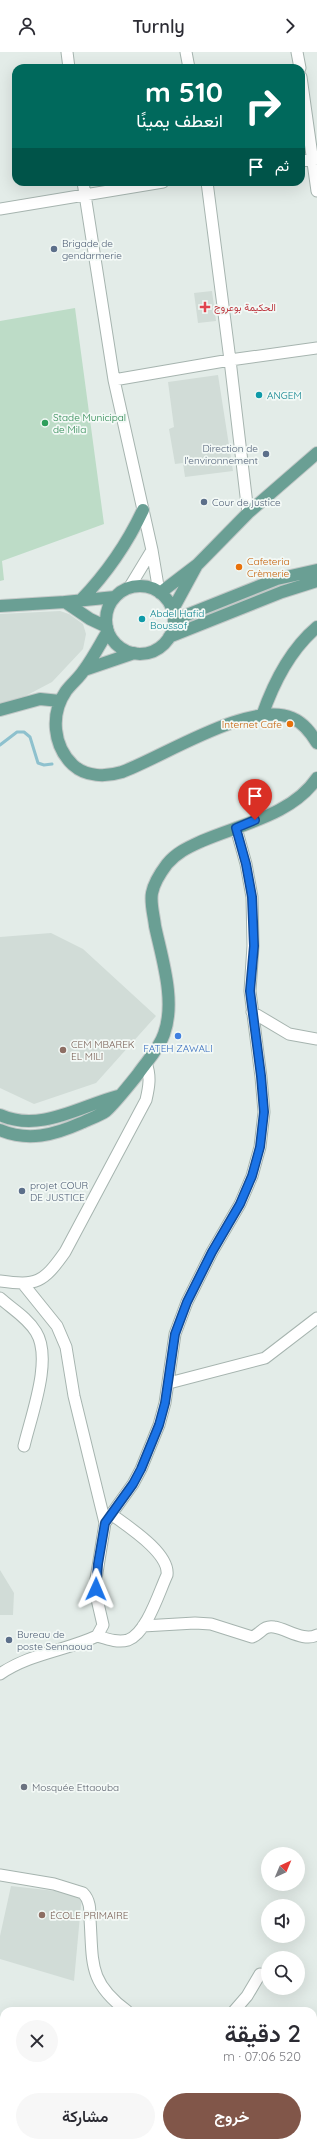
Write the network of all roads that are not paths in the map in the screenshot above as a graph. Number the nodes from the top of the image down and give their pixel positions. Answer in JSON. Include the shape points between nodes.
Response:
{"nodes":[{"id":1,"x":67,"y":52,"type":"edge"},
{"id":2,"x":186,"y":52,"type":"edge"},
{"id":3,"x":297,"y":52,"type":"edge"},
{"id":4,"x":68,"y":64,"type":"edge"},
{"id":5,"x":188,"y":64,"type":"edge"},
{"id":6,"x":299,"y":64,"type":"edge"},
{"id":7,"x":305,"y":100,"type":"edge"},
{"id":8,"x":315,"y":159,"type":"edge"},
{"id":9,"x":305,"y":160,"type":"edge"},
{"id":10,"x":84,"y":186,"type":"edge"},
{"id":11,"x":139,"y":186,"type":"edge"},
{"id":12,"x":208,"y":186,"type":"edge"},
{"id":13,"x":317,"y":190,"type":"edge"},
{"id":14,"x":85,"y":195,"type":"junction"},
{"id":15,"x":0,"y":209,"type":"edge"},
{"id":16,"x":317,"y":348,"type":"edge"},
{"id":17,"x":230,"y":360,"type":"junction"},
{"id":18,"x":114,"y":380,"type":"junction"},
{"id":19,"x":317,"y":453,"type":"edge"},
{"id":20,"x":143,"y":510,"type":"junction"},
{"id":21,"x":248,"y":513,"type":"junction"},
{"id":22,"x":152,"y":550,"type":"junction"},
{"id":23,"x":198,"y":564,"type":"junction"},
{"id":24,"x":317,"y":570,"type":"edge"},
{"id":25,"x":317,"y":581,"type":"edge"},
{"id":26,"x":129,"y":588,"type":"junction"},
{"id":27,"x":159,"y":592,"type":"junction"},
{"id":28,"x":115,"y":597,"type":"junction"},
{"id":29,"x":81,"y":600,"type":"junction"},
{"id":30,"x":64,"y":602,"type":"junction"},
{"id":31,"x":0,"y":606,"type":"edge"},
{"id":32,"x":173,"y":616,"type":"junction"},
{"id":33,"x":317,"y":627,"type":"edge"},
{"id":34,"x":107,"y":629,"type":"junction"},
{"id":35,"x":169,"y":637,"type":"junction"},
{"id":36,"x":134,"y":653,"type":"junction"},
{"id":37,"x":84,"y":670,"type":"junction"},
{"id":38,"x":60,"y":701,"type":"junction"},
{"id":39,"x":0,"y":710,"type":"edge"},
{"id":40,"x":262,"y":716,"type":"junction"},
{"id":41,"x":317,"y":744,"type":"edge"},
{"id":42,"x":317,"y":778,"type":"edge"},
{"id":43,"x":236,"y":828,"type":"junction"},
{"id":44,"x":252,"y":1012,"type":"junction"},
{"id":45,"x":317,"y":1039,"type":"edge"},
{"id":46,"x":146,"y":1063,"type":"junction"},
{"id":47,"x":118,"y":1096,"type":"junction"},
{"id":48,"x":0,"y":1116,"type":"edge"},
{"id":49,"x":0,"y":1130,"type":"edge"},
{"id":50,"x":0,"y":1281,"type":"edge"},
{"id":51,"x":24,"y":1285,"type":"junction"},
{"id":52,"x":0,"y":1298,"type":"edge"},
{"id":53,"x":317,"y":1318,"type":"edge"},
{"id":54,"x":169,"y":1383,"type":"junction"},
{"id":55,"x":24,"y":1446,"type":"dead end"},
{"id":56,"x":108,"y":1518,"type":"junction"},
{"id":57,"x":143,"y":1626,"type":"junction"},
{"id":58,"x":317,"y":1635,"type":"edge"},
{"id":59,"x":97,"y":1636,"type":"junction"},
{"id":60,"x":0,"y":1674,"type":"edge"},
{"id":61,"x":0,"y":1875,"type":"edge"},
{"id":62,"x":260,"y":1974,"type":"dead end"},
{"id":63,"x":122,"y":2007,"type":"edge"},
{"id":64,"x":237,"y":2007,"type":"edge"}],
"edges":[{"from":1,"to":4,"type":"street"},
{"from":2,"to":5,"type":"street"},
{"from":3,"to":6,"type":"street"},
{"from":7,"to":8,"type":"street"},
{"from":8,"to":9,"type":"street"},
{"from":8,"to":13,"type":"street"},
{"from":10,"to":14,"type":"street"},
{"from":11,"to":14,"type":"street"},
{"from":12,"to":17,"type":"street"},
{"from":14,"to":15,"type":"street"},
{"from":14,"to":18,"type":"street"},
{"from":16,"to":17,"type":"street"},
{"from":17,"to":18,"type":"street"},
{"from":17,"to":21,"type":"street"},
{"from":18,"to":20,"type":"street"},
{"from":19,"to":21,"type":"main road"},
{"from":20,"to":22,"type":"street"},
{"from":20,"to":29,"type":"main road","via":[[123,550]]},
{"from":21,"to":23,"type":"main road"},
{"from":22,"to":26,"type":"street"},
{"from":22,"to":27,"type":"street"},
{"from":23,"to":27,"type":"main road"},
{"from":23,"to":32,"type":"main road"},
{"from":24,"to":32,"type":"main road","via":[[277,579]]},
{"from":25,"to":35,"type":"main road","via":[[282,592]]},
{"from":26,"to":27,"type":"main road","via":[[144,586]]},
{"from":26,"to":28,"type":"main road"},
{"from":27,"to":32,"type":"main road","via":[[168,601]]},
{"from":28,"to":29,"type":"main road"},
{"from":28,"to":34,"type":"main road","via":[[107,611]]},
{"from":29,"to":30,"type":"main road"},
{"from":30,"to":31,"type":"main road"},
{"from":30,"to":34,"type":"main road"},
{"from":32,"to":35,"type":"main road"},
{"from":33,"to":40,"type":"main road","via":[[293,655],[268,699]]},
{"from":34,"to":36,"type":"main road","via":[[118,646]]},
{"from":34,"to":37,"type":"main road"},
{"from":35,"to":36,"type":"main road","via":[[154,651],[145,654]]},
{"from":36,"to":37,"type":"main road"},
{"from":37,"to":38,"type":"main road"},
{"from":38,"to":39,"type":"main road","via":[[40,699]]},
{"from":38,"to":40,"type":"main road","via":[[56,724],[58,742],[64,756],[76,768],[92,775],[121,772],[213,729]]},
{"from":40,"to":41,"type":"main road","via":[[292,718],[309,731]]},
{"from":42,"to":43,"type":"main road","via":[[298,800],[270,815]]},
{"from":43,"to":44,"type":"street","via":[[252,897]]},
{"from":43,"to":46,"type":"main road","via":[[182,850],[157,878],[152,894],[152,905],[168,994],[167,1021],[158,1046]]},
{"from":44,"to":45,"type":"street","via":[[290,1034]]},
{"from":44,"to":54,"type":"street","via":[[264,1112],[260,1147],[252,1176],[240,1204],[187,1302],[175,1334]]},
{"from":46,"to":47,"type":"main road"},
{"from":46,"to":51,"type":"street","via":[[150,1072],[150,1086],[146,1100],[65,1252],[45,1276]]},
{"from":47,"to":48,"type":"main road","via":[[101,1100],[70,1114],[41,1120],[22,1122]]},
{"from":47,"to":49,"type":"main road","via":[[106,1111],[70,1128],[50,1134],[13,1136]]},
{"from":50,"to":51,"type":"street"},
{"from":51,"to":56,"type":"street","via":[[56,1326],[66,1347],[74,1396]]},
{"from":52,"to":55,"type":"street","via":[[28,1321],[40,1344],[42,1358],[38,1388]]},
{"from":53,"to":54,"type":"street","via":[[265,1358]]},
{"from":54,"to":56,"type":"street","via":[[159,1425],[141,1469]]},
{"from":56,"to":57,"type":"street","via":[[152,1547],[168,1567]]},
{"from":56,"to":59,"type":"street","via":[[96,1579],[97,1599],[103,1625]]},
{"from":57,"to":58,"type":"street","via":[[211,1624],[252,1637],[265,1627],[273,1626],[305,1637]]},
{"from":57,"to":59,"type":"street","via":[[128,1640],[110,1640]]},
{"from":59,"to":60,"type":"street","via":[[11,1666]]},
{"from":61,"to":63,"type":"street","via":[[54,1884],[83,1893],[90,1904],[94,1971],[103,1990]]},
{"from":62,"to":64,"type":"street"}]}
